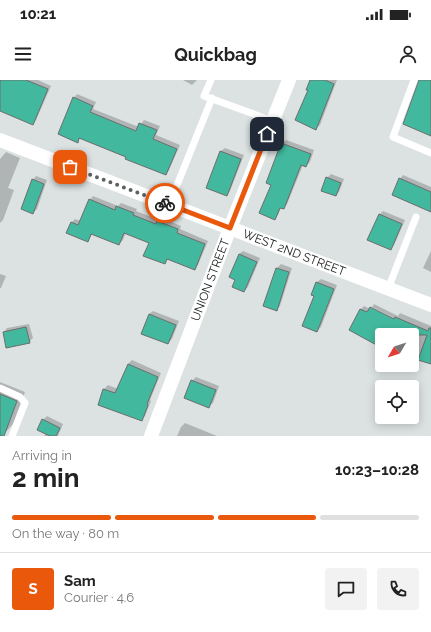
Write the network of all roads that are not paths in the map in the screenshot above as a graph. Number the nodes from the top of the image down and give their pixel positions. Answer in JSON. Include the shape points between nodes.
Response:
{"nodes":[{"id":1,"x":211,"y":80,"type":"edge"},
{"id":2,"x":289,"y":80,"type":"edge"},
{"id":3,"x":414,"y":80,"type":"edge"},
{"id":4,"x":212,"y":98,"type":"junction"},
{"id":5,"x":272,"y":120,"type":"junction"},
{"id":6,"x":0,"y":140,"type":"edge"},
{"id":7,"x":431,"y":153,"type":"edge"},
{"id":8,"x":169,"y":205,"type":"junction"},
{"id":9,"x":416,"y":217,"type":"dead end"},
{"id":10,"x":230,"y":228,"type":"junction"},
{"id":11,"x":388,"y":289,"type":"junction"},
{"id":12,"x":431,"y":305,"type":"edge"},
{"id":13,"x":0,"y":388,"type":"edge"},
{"id":14,"x":12,"y":436,"type":"edge"},
{"id":15,"x":152,"y":436,"type":"edge"}],
"edges":[{"from":1,"to":4,"type":"lane","via":[[204,96]]},
{"from":2,"to":5,"type":"street","name":"UNION STREET"},
{"from":3,"to":7,"type":"lane","via":[[393,137]]},
{"from":4,"to":5,"type":"lane"},
{"from":4,"to":8,"type":"lane"},
{"from":5,"to":10,"type":"street","name":"UNION STREET"},
{"from":6,"to":8,"type":"street","name":"WEST 2ND STREET"},
{"from":8,"to":10,"type":"street","name":"WEST 2ND STREET"},
{"from":9,"to":11,"type":"lane"},
{"from":10,"to":11,"type":"street","name":"WEST 2ND STREET"},
{"from":10,"to":15,"type":"street","name":"UNION STREET"},
{"from":11,"to":12,"type":"street","name":"WEST 2ND STREET"},
{"from":13,"to":14,"type":"lane","via":[[20,397],[25,403]]}]}
